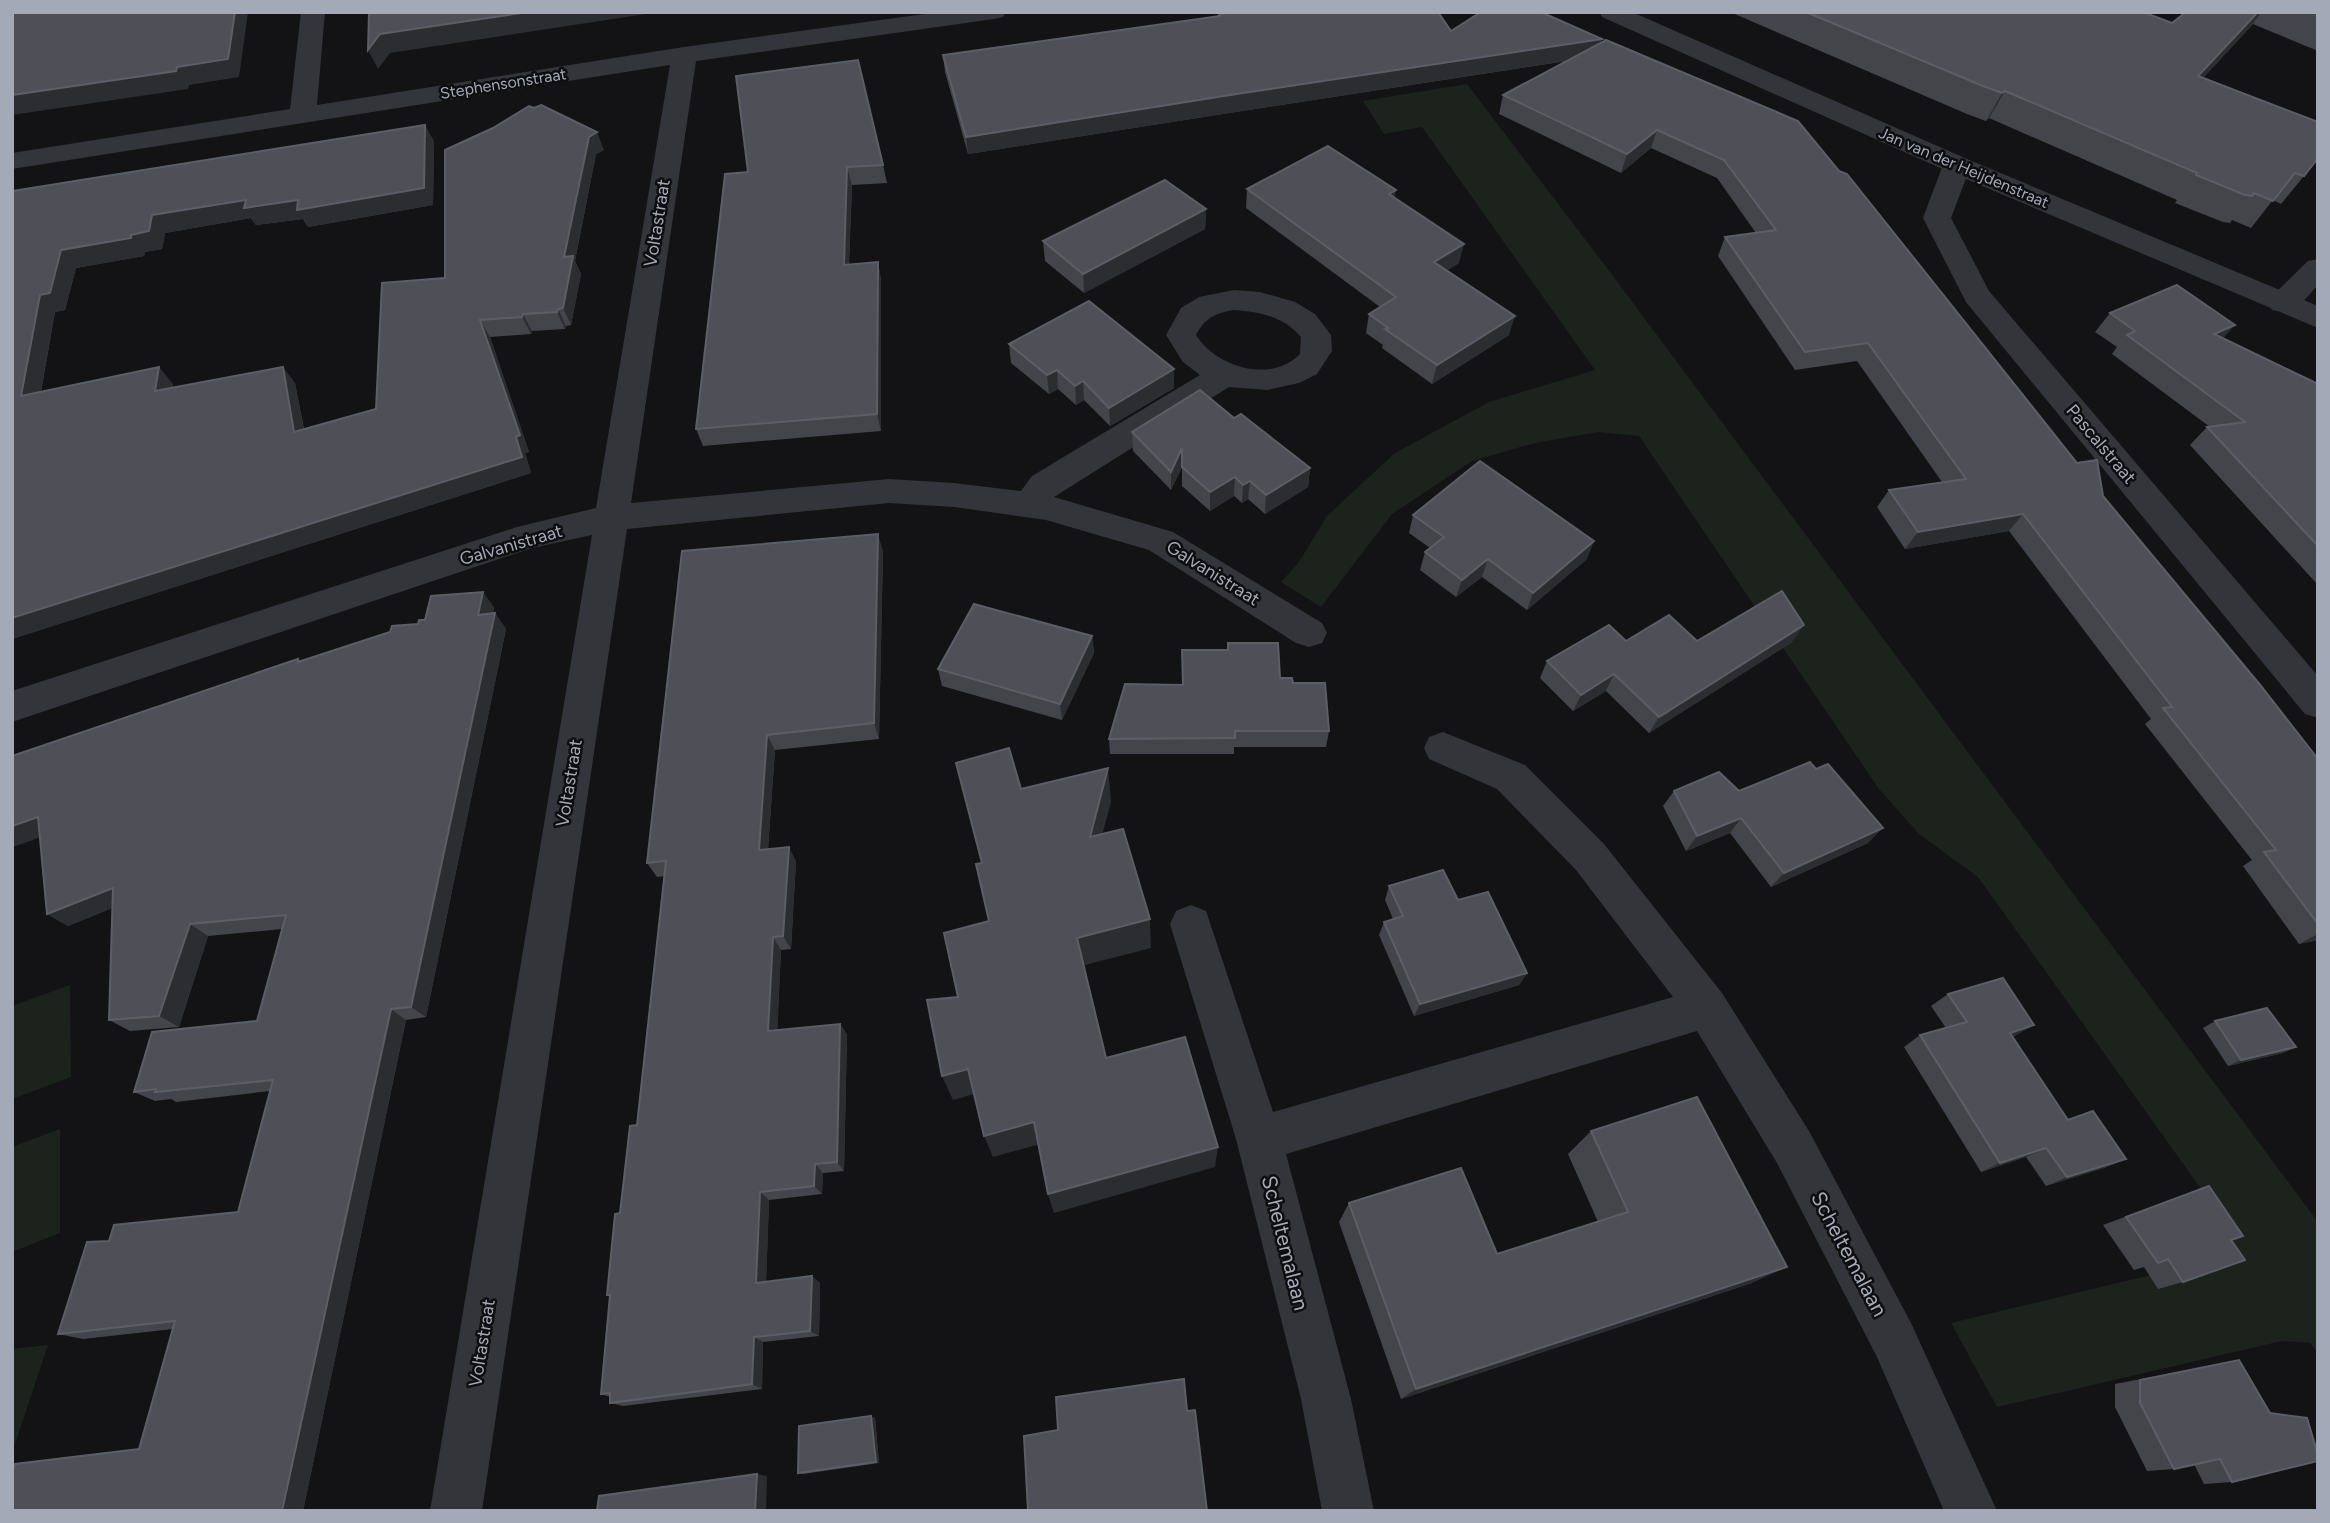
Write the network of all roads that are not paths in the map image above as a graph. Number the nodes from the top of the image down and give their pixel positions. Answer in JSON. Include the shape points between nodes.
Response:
{"nodes":[{"id":1,"x":313,"y":12,"type":"edge"},
{"id":2,"x":1611,"y":12,"type":"edge"},
{"id":3,"x":989,"y":13,"type":"edge"},
{"id":4,"x":684,"y":55,"type":"junction"},
{"id":5,"x":303,"y":114,"type":"junction"},
{"id":6,"x":12,"y":161,"type":"edge"},
{"id":7,"x":1957,"y":165,"type":"junction"},
{"id":8,"x":2318,"y":268,"type":"edge"},
{"id":9,"x":2283,"y":303,"type":"junction"},
{"id":10,"x":2318,"y":318,"type":"edge"},
{"id":11,"x":1226,"y":375,"type":"dead end"},
{"id":12,"x":1029,"y":505,"type":"junction"},
{"id":13,"x":610,"y":518,"type":"junction"},
{"id":14,"x":1309,"y":633,"type":"dead end"},
{"id":15,"x":2318,"y":703,"type":"edge"},
{"id":16,"x":12,"y":708,"type":"edge"},
{"id":17,"x":1443,"y":748,"type":"dead end"},
{"id":18,"x":1191,"y":925,"type":"dead end"},
{"id":19,"x":1707,"y":1008,"type":"junction"},
{"id":20,"x":1259,"y":1139,"type":"junction"},
{"id":21,"x":456,"y":1511,"type":"edge"},
{"id":22,"x":1348,"y":1511,"type":"edge"},
{"id":23,"x":1970,"y":1511,"type":"edge"}],
"edges":[{"from":1,"to":5,"type":"street"},
{"from":2,"to":7,"type":"street","name":"Jan van der Heijdenstraat"},
{"from":3,"to":4,"type":"street","name":"Stephensonstraat"},
{"from":4,"to":5,"type":"street","name":"Stephensonstraat"},
{"from":4,"to":13,"type":"street","name":"Voltastraat"},
{"from":5,"to":6,"type":"street","name":"Stephensonstraat"},
{"from":7,"to":9,"type":"street","name":"Jan van der Heijdenstraat"},
{"from":7,"to":15,"type":"street","name":"Pascalstraat","via":[[1937,218],[1976,295]]},
{"from":8,"to":9,"type":"street"},
{"from":9,"to":10,"type":"street","name":"Jan van der Heijdenstraat"},
{"from":11,"to":12,"type":"street","via":[[1044,485]]},
{"from":12,"to":13,"type":"street","name":"Galvanistraat","via":[[889,491]]},
{"from":12,"to":14,"type":"street","name":"Galvanistraat","via":[[1161,541]]},
{"from":13,"to":16,"type":"street","name":"Galvanistraat","via":[[529,536]]},
{"from":13,"to":21,"type":"street","name":"Voltastraat"},
{"from":17,"to":19,"type":"street","name":"Scheltemalaan","via":[[1511,777],[1590,857]]},
{"from":18,"to":20,"type":"street","name":"Scheltemalaan"},
{"from":19,"to":20,"type":"street"},
{"from":19,"to":23,"type":"street","name":"Scheltemalaan","via":[[1793,1147],[1869,1292]]},
{"from":20,"to":22,"type":"street","name":"Scheltemalaan","via":[[1326,1399]]}]}
